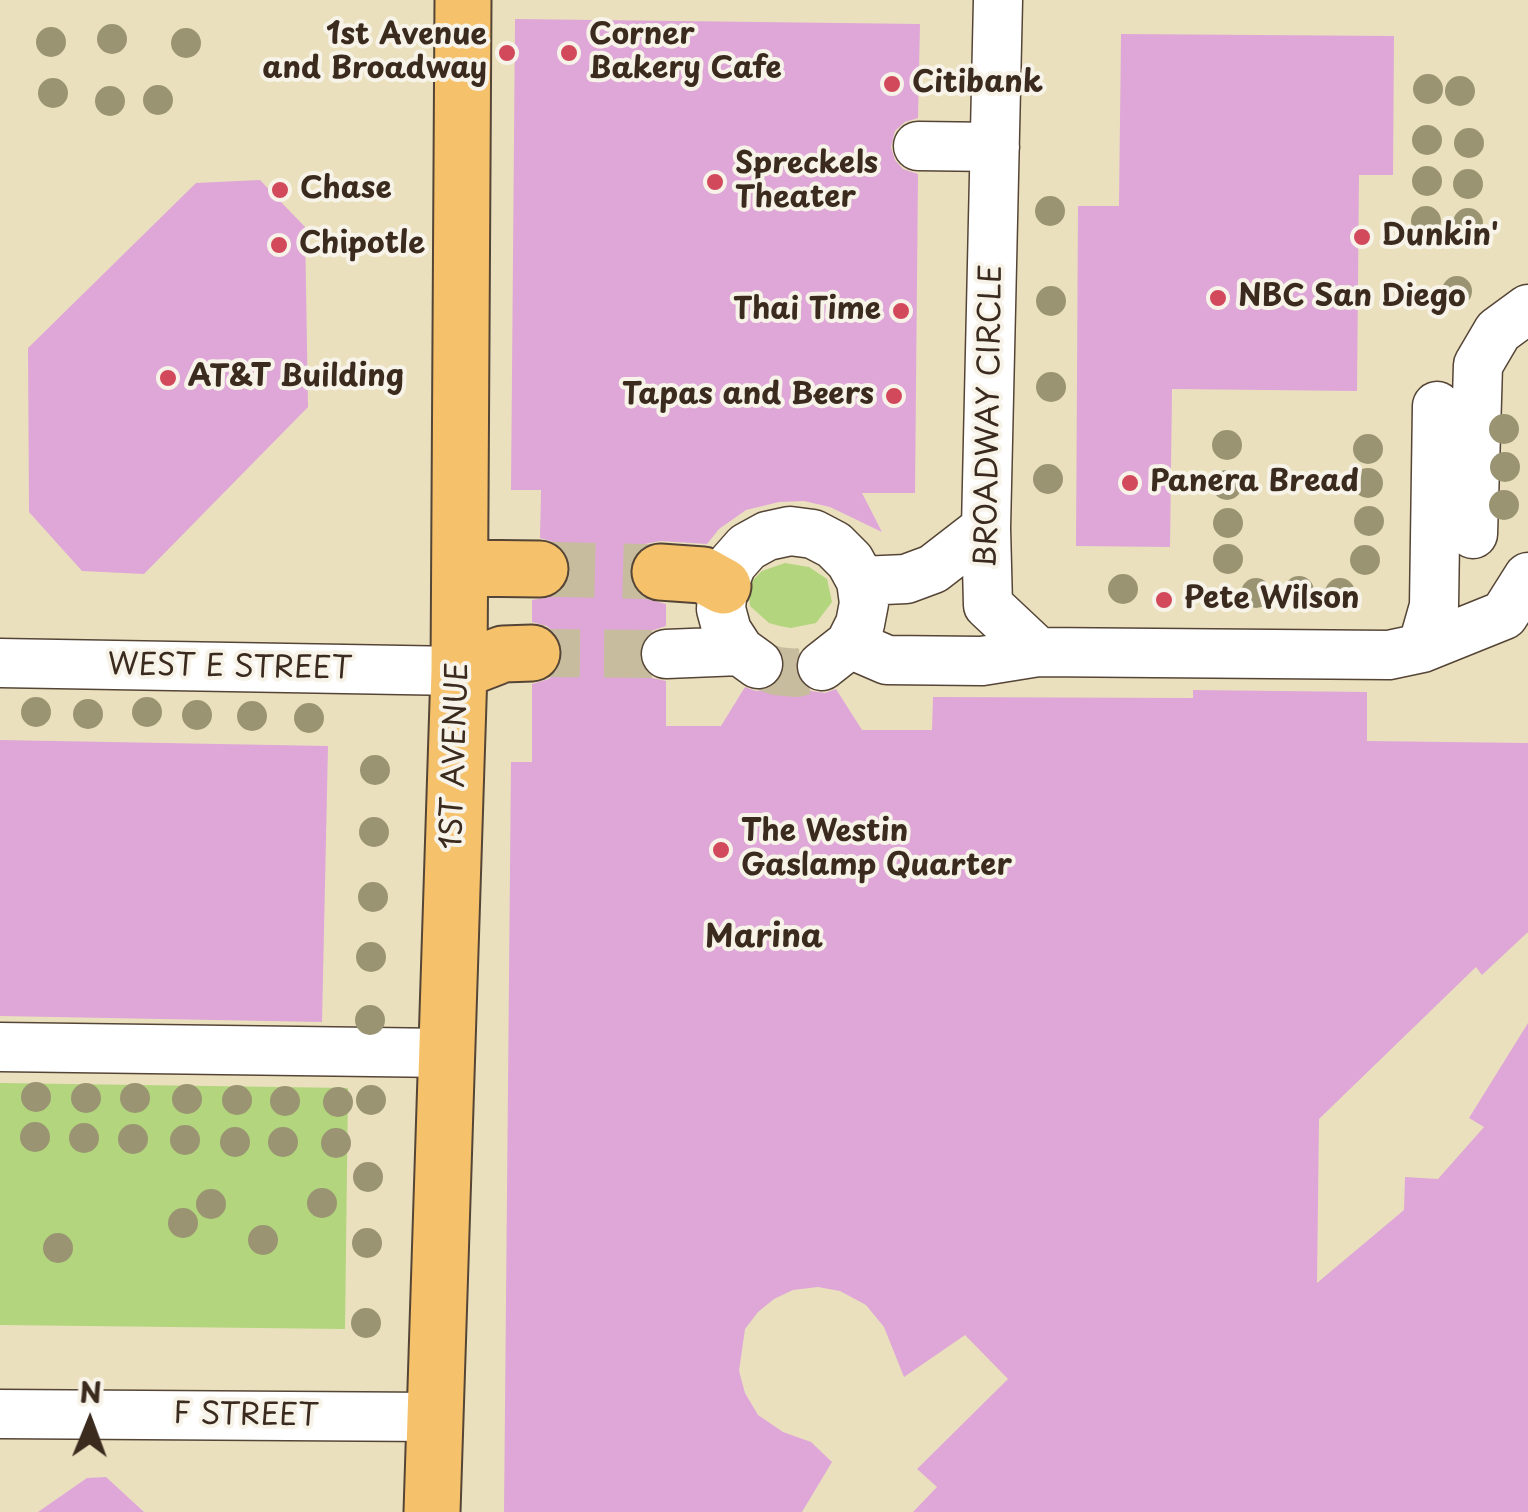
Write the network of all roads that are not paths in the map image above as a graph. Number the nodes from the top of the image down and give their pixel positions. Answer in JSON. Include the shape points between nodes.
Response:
{"nodes":[{"id":1,"x":463,"y":0,"type":"edge"},
{"id":2,"x":998,"y":0,"type":"edge"},
{"id":3,"x":918,"y":146,"type":"dead end"},
{"id":4,"x":995,"y":148,"type":"junction"},
{"id":5,"x":1528,"y":310,"type":"edge"},
{"id":6,"x":1437,"y":406,"type":"dead end"},
{"id":7,"x":986,"y":528,"type":"junction"},
{"id":8,"x":1473,"y":534,"type":"dead end"},
{"id":9,"x":460,"y":568,"type":"junction"},
{"id":10,"x":540,"y":570,"type":"tunnel mouth"},
{"id":11,"x":660,"y":572,"type":"tunnel mouth"},
{"id":12,"x":861,"y":582,"type":"junction"},
{"id":13,"x":723,"y":586,"type":"junction"},
{"id":14,"x":1520,"y":606,"type":"edge"},
{"id":15,"x":1422,"y":648,"type":"junction"},
{"id":16,"x":1038,"y":652,"type":"junction"},
{"id":17,"x":532,"y":653,"type":"tunnel mouth"},
{"id":18,"x":666,"y":654,"type":"tunnel mouth"},
{"id":19,"x":0,"y":663,"type":"edge"},
{"id":20,"x":459,"y":672,"type":"junction"},
{"id":21,"x":0,"y":1047,"type":"edge"},
{"id":22,"x":446,"y":1052,"type":"junction"},
{"id":23,"x":0,"y":1414,"type":"edge"},
{"id":24,"x":433,"y":1418,"type":"junction"},
{"id":25,"x":432,"y":1512,"type":"edge"}],
"edges":[{"from":1,"to":9,"type":"main road","name":"1ST AVENUE"},
{"from":2,"to":4,"type":"street","name":"BROADWAY CIRCLE"},
{"from":3,"to":4,"type":"street"},
{"from":4,"to":7,"type":"street","name":"BROADWAY CIRCLE"},
{"from":5,"to":8,"type":"street","via":[[1498,331],[1478,365]]},
{"from":6,"to":15,"type":"street","via":[[1434,606]]},
{"from":7,"to":12,"type":"street","via":[[933,569],[906,579]]},
{"from":7,"to":16,"type":"street","name":"BROADWAY CIRCLE","via":[[988,605]]},
{"from":9,"to":10,"type":"main road"},
{"from":9,"to":20,"type":"main road","name":"1ST AVENUE"},
{"from":11,"to":13,"type":"main road","via":[[702,575]]},
{"from":12,"to":13,"type":"street","via":[[834,544],[790,531],[747,547]]},
{"from":12,"to":16,"type":"street","via":[[860,624],[836,655],[982,661]]},
{"from":13,"to":18,"type":"street","via":[[724,620],[749,658]]},
{"from":14,"to":15,"type":"street"},
{"from":15,"to":16,"type":"street","via":[[1390,655]]},
{"from":17,"to":20,"type":"main road","via":[[503,654]]},
{"from":19,"to":20,"type":"street","name":"WEST E STREET"},
{"from":20,"to":22,"type":"main road","name":"1ST AVENUE"},
{"from":21,"to":22,"type":"street"},
{"from":22,"to":24,"type":"main road","name":"1ST AVENUE"},
{"from":23,"to":24,"type":"street","name":"F STREET"},
{"from":24,"to":25,"type":"main road","name":"1ST AVENUE"}]}
